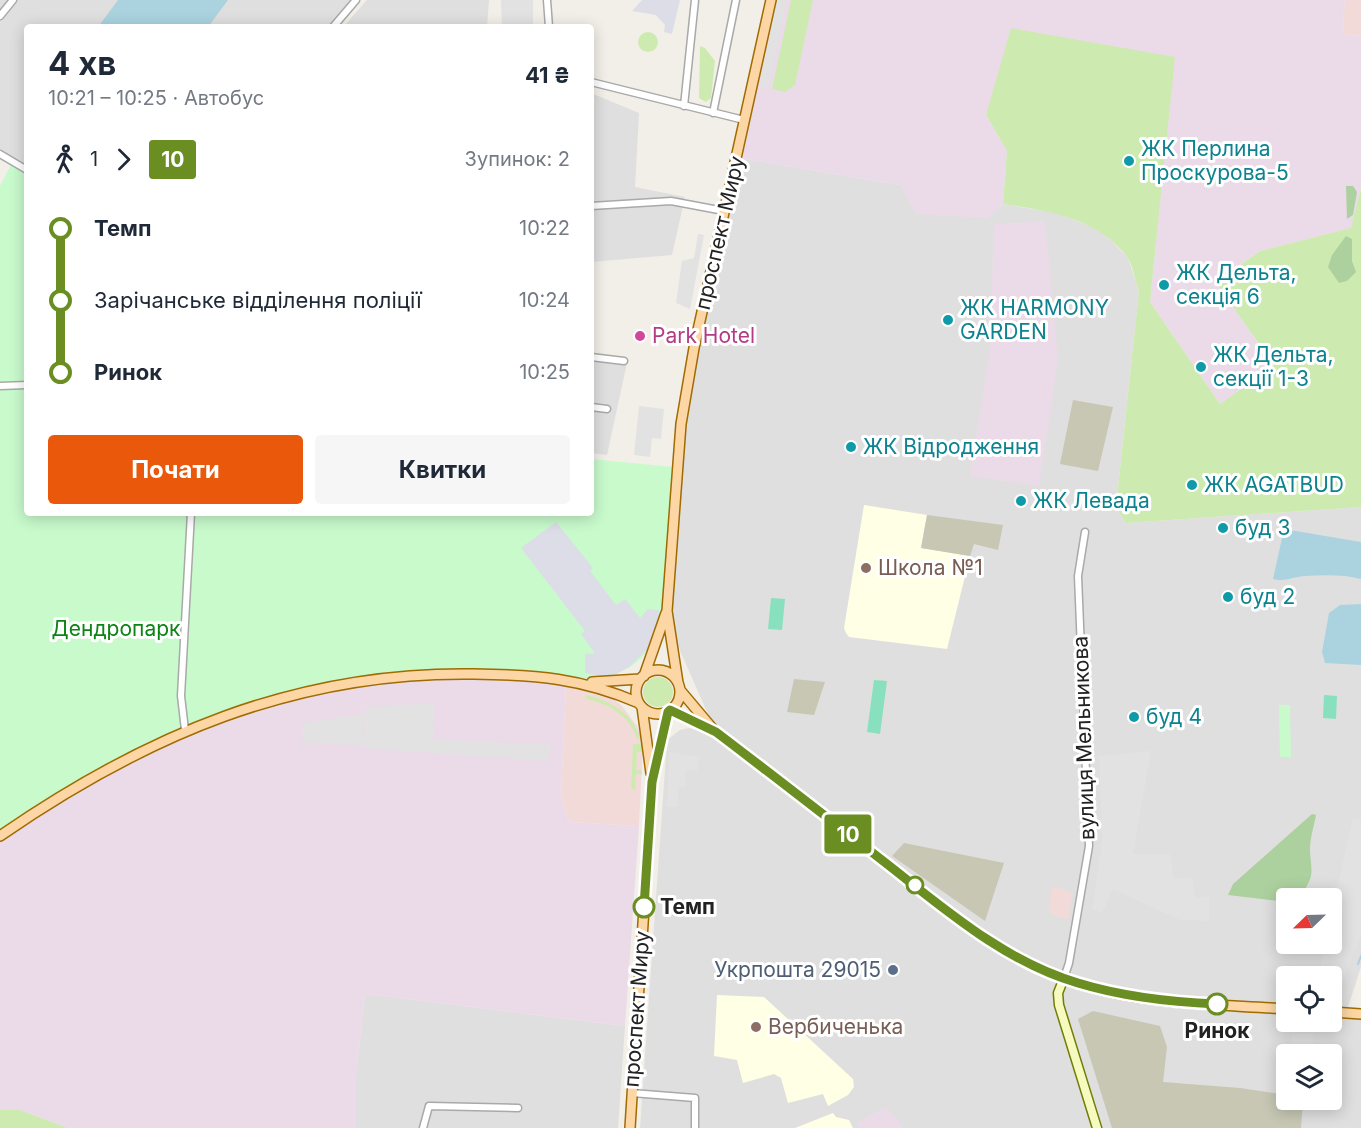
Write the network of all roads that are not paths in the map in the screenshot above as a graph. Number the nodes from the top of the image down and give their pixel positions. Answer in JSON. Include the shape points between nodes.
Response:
{"nodes":[{"id":1,"x":13,"y":0,"type":"edge"},
{"id":2,"x":356,"y":0,"type":"edge"},
{"id":3,"x":547,"y":0,"type":"edge"},
{"id":4,"x":695,"y":0,"type":"edge"},
{"id":5,"x":736,"y":0,"type":"edge"},
{"id":6,"x":771,"y":0,"type":"edge"},
{"id":7,"x":0,"y":16,"type":"edge"},
{"id":8,"x":336,"y":24,"type":"edge"},
{"id":9,"x":549,"y":24,"type":"edge"},
{"id":10,"x":594,"y":83,"type":"edge"},
{"id":11,"x":684,"y":106,"type":"junction"},
{"id":12,"x":713,"y":113,"type":"junction"},
{"id":13,"x":744,"y":120,"type":"junction"},
{"id":14,"x":0,"y":154,"type":"edge"},
{"id":15,"x":24,"y":168,"type":"edge"},
{"id":16,"x":594,"y":206,"type":"edge"},
{"id":17,"x":724,"y":211,"type":"junction"},
{"id":18,"x":594,"y":357,"type":"edge"},
{"id":19,"x":624,"y":361,"type":"dead end"},
{"id":20,"x":24,"y":385,"type":"edge"},
{"id":21,"x":0,"y":386,"type":"edge"},
{"id":22,"x":594,"y":407,"type":"edge"},
{"id":23,"x":607,"y":409,"type":"dead end"},
{"id":24,"x":191,"y":516,"type":"edge"},
{"id":25,"x":1085,"y":532,"type":"dead end"},
{"id":26,"x":667,"y":611,"type":"junction"},
{"id":27,"x":642,"y":677,"type":"junction"},
{"id":28,"x":584,"y":682,"type":"junction"},
{"id":29,"x":679,"y":686,"type":"junction"},
{"id":30,"x":640,"y":705,"type":"junction"},
{"id":31,"x":669,"y":711,"type":"junction"},
{"id":32,"x":185,"y":730,"type":"junction"},
{"id":33,"x":716,"y":732,"type":"junction"},
{"id":34,"x":652,"y":782,"type":"junction"},
{"id":35,"x":0,"y":836,"type":"edge"},
{"id":36,"x":1064,"y":978,"type":"junction"},
{"id":37,"x":1276,"y":1008,"type":"edge"},
{"id":38,"x":1342,"y":1013,"type":"edge"},
{"id":39,"x":1361,"y":1014,"type":"edge"},
{"id":40,"x":632,"y":1093,"type":"junction"},
{"id":41,"x":518,"y":1108,"type":"dead end"},
{"id":42,"x":423,"y":1128,"type":"edge"},
{"id":43,"x":630,"y":1128,"type":"edge"},
{"id":44,"x":695,"y":1128,"type":"edge"},
{"id":45,"x":1097,"y":1128,"type":"edge"}],
"edges":[{"from":1,"to":7,"type":"street"},
{"from":2,"to":8,"type":"street"},
{"from":3,"to":9,"type":"street"},
{"from":4,"to":11,"type":"street"},
{"from":5,"to":12,"type":"street"},
{"from":6,"to":13,"type":"main road","name":"проспект Миру"},
{"from":10,"to":11,"type":"street"},
{"from":11,"to":12,"type":"street"},
{"from":12,"to":13,"type":"street"},
{"from":13,"to":17,"type":"main road","name":"проспект Миру"},
{"from":14,"to":15,"type":"street"},
{"from":16,"to":17,"type":"street","via":[[671,201]]},
{"from":17,"to":26,"type":"main road","name":"проспект Миру","via":[[681,424]]},
{"from":18,"to":19,"type":"street"},
{"from":20,"to":21,"type":"street"},
{"from":22,"to":23,"type":"street"},
{"from":24,"to":32,"type":"street","via":[[181,696]]},
{"from":25,"to":36,"type":"street","name":"вулиця Мельникова","via":[[1078,576],[1089,846]]},
{"from":26,"to":27,"type":"main road","name":"проспект Миру"},
{"from":26,"to":29,"type":"main road","name":"проспект Миру"},
{"from":27,"to":28,"type":"main road"},
{"from":27,"to":29,"type":"main road","via":[[663,671],[672,675]]},
{"from":27,"to":30,"type":"main road","via":[[636,688]]},
{"from":28,"to":30,"type":"main road"},
{"from":28,"to":32,"type":"main road","via":[[512,674],[363,681],[269,700]]},
{"from":29,"to":31,"type":"main road","via":[[678,703]]},
{"from":29,"to":33,"type":"main road"},
{"from":30,"to":31,"type":"main road","via":[[654,714]]},
{"from":30,"to":34,"type":"main road","name":"проспект Миру"},
{"from":31,"to":33,"type":"main road"},
{"from":31,"to":34,"type":"main road","name":"проспект Миру"},
{"from":32,"to":35,"type":"main road","via":[[76,786]]},
{"from":33,"to":36,"type":"main road","via":[[953,915],[1003,948]]},
{"from":34,"to":40,"type":"main road","name":"проспект Миру"},
{"from":36,"to":37,"type":"main road","via":[[1157,1001]]},
{"from":36,"to":45,"type":"street","via":[[1058,993],[1059,1005]]},
{"from":38,"to":39,"type":"main road"},
{"from":40,"to":43,"type":"main road","name":"проспект Миру"},
{"from":40,"to":44,"type":"street","via":[[695,1098]]},
{"from":41,"to":42,"type":"street","via":[[429,1106]]}]}
